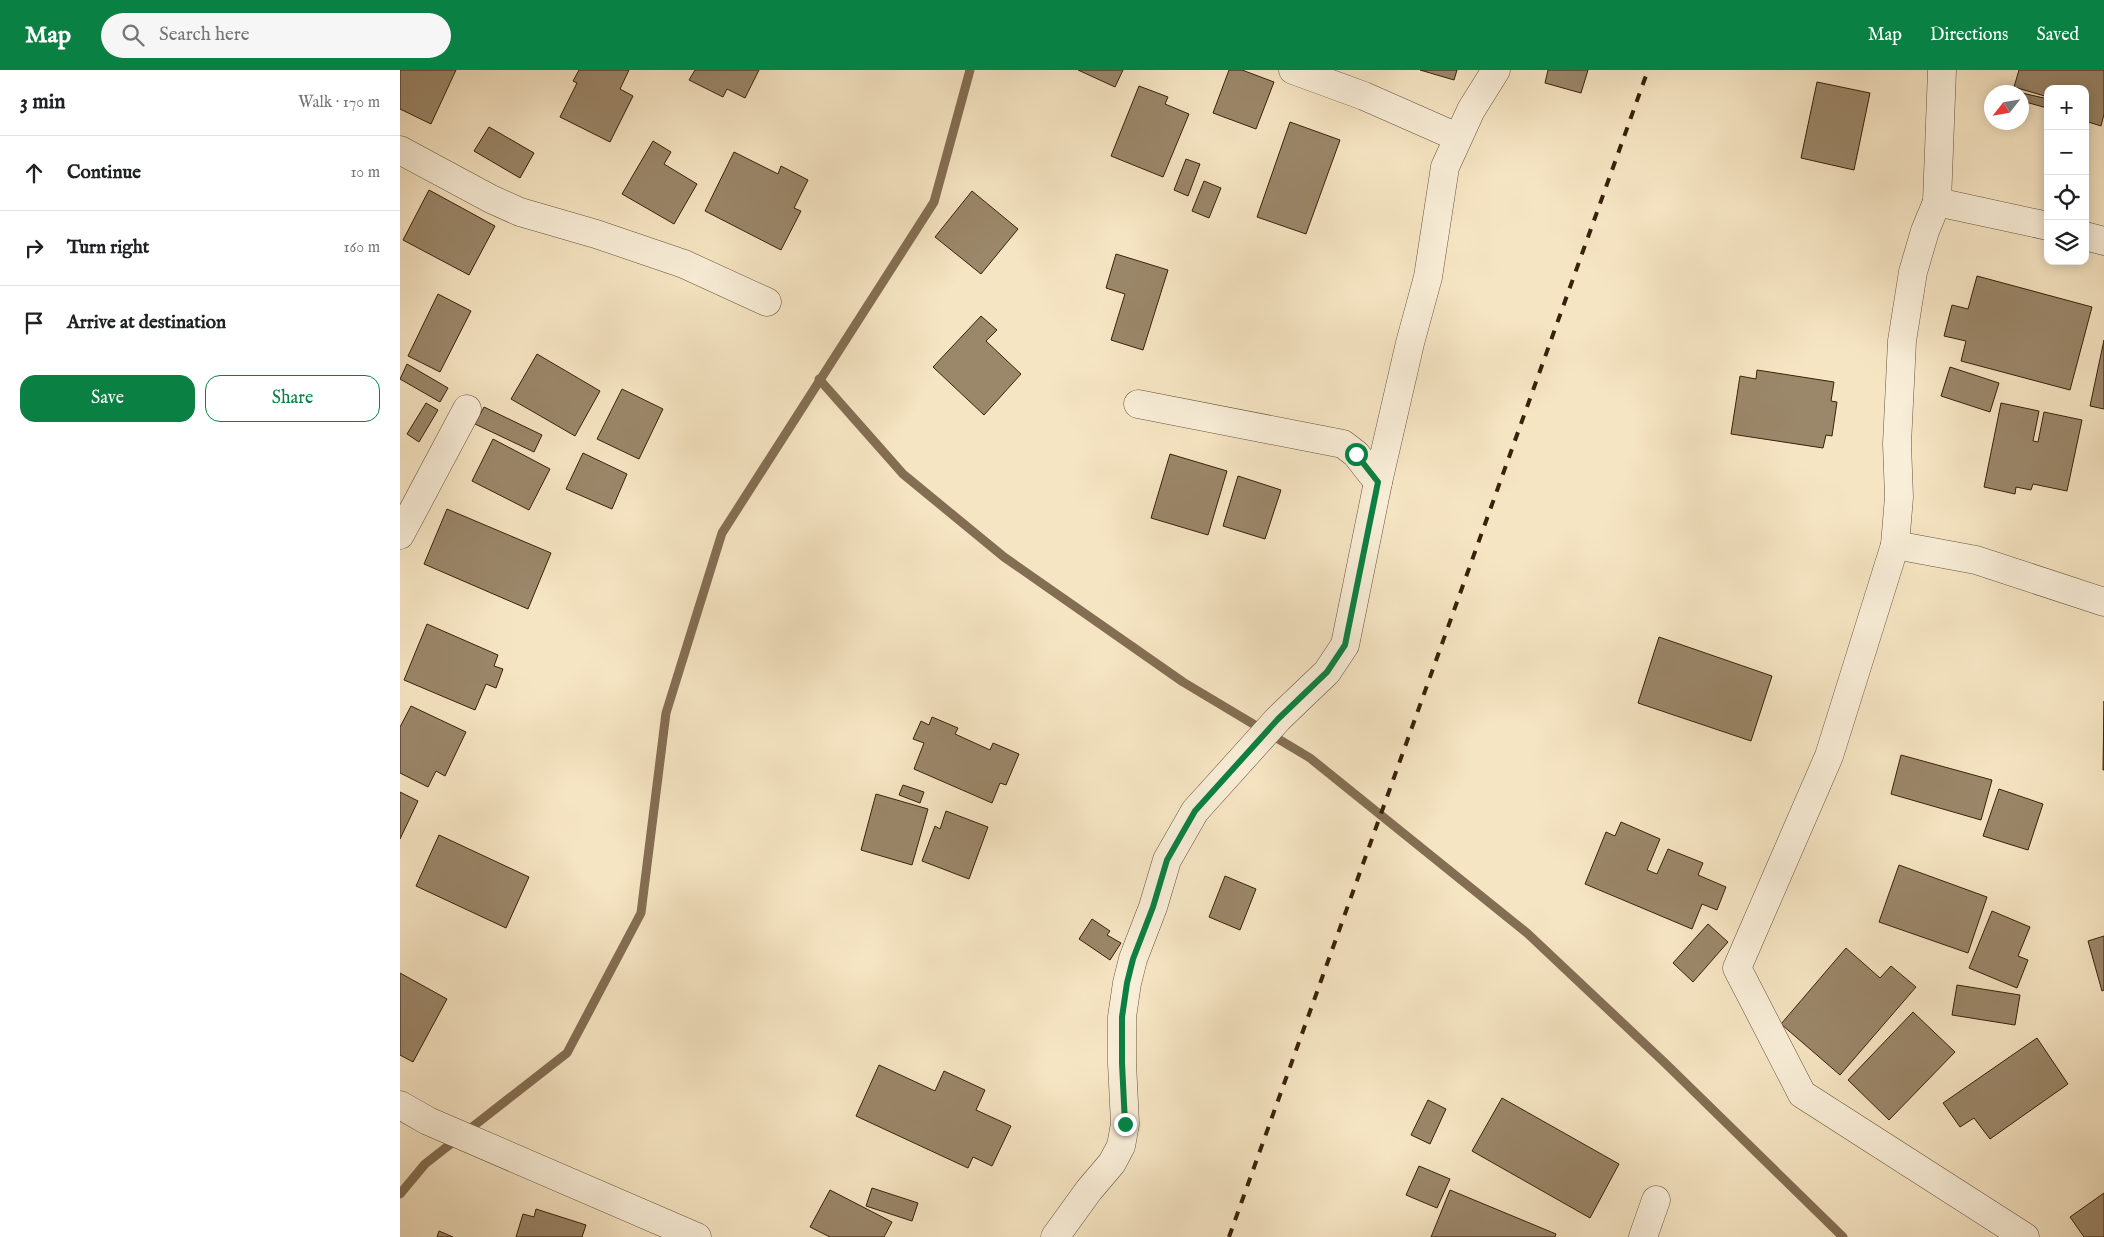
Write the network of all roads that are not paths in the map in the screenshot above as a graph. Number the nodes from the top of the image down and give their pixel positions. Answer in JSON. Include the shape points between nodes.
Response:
{"nodes":[{"id":1,"x":1293,"y":70,"type":"edge"},
{"id":2,"x":1496,"y":70,"type":"edge"},
{"id":3,"x":1942,"y":70,"type":"edge"},
{"id":4,"x":1457,"y":136,"type":"junction"},
{"id":5,"x":400,"y":150,"type":"edge"},
{"id":6,"x":1937,"y":202,"type":"junction"},
{"id":7,"x":2044,"y":225,"type":"edge"},
{"id":8,"x":2089,"y":237,"type":"edge"},
{"id":9,"x":2104,"y":241,"type":"edge"},
{"id":10,"x":767,"y":302,"type":"dead end"},
{"id":11,"x":1138,"y":404,"type":"dead end"},
{"id":12,"x":467,"y":410,"type":"dead end"},
{"id":13,"x":1378,"y":482,"type":"junction"},
{"id":14,"x":400,"y":535,"type":"edge"},
{"id":15,"x":1895,"y":545,"type":"junction"},
{"id":16,"x":2104,"y":602,"type":"edge"},
{"id":17,"x":400,"y":1105,"type":"edge"},
{"id":18,"x":1656,"y":1200,"type":"dead end"},
{"id":19,"x":697,"y":1237,"type":"edge"},
{"id":20,"x":1055,"y":1237,"type":"edge"},
{"id":21,"x":1644,"y":1237,"type":"edge"},
{"id":22,"x":2025,"y":1237,"type":"edge"}],
"edges":[{"from":1,"to":4,"type":"street"},
{"from":2,"to":4,"type":"street"},
{"from":3,"to":6,"type":"street"},
{"from":4,"to":13,"type":"street","via":[[1445,167],[1428,277]]},
{"from":5,"to":10,"type":"street","via":[[520,212],[684,264]]},
{"from":6,"to":7,"type":"street"},
{"from":6,"to":15,"type":"street","via":[[1913,272],[1902,341]]},
{"from":8,"to":9,"type":"street"},
{"from":11,"to":13,"type":"street","via":[[1343,444],[1356,454]]},
{"from":12,"to":14,"type":"street"},
{"from":13,"to":20,"type":"street","via":[[1345,645],[1327,672],[1278,719],[1195,811],[1167,860],[1127,983],[1122,1017],[1125,1124],[1120,1146],[1112,1163]]},
{"from":15,"to":16,"type":"street","via":[[1976,560]]},
{"from":15,"to":22,"type":"street","via":[[1829,756],[1737,968],[1802,1094]]},
{"from":17,"to":19,"type":"street","via":[[428,1121]]},
{"from":18,"to":21,"type":"street"}]}
